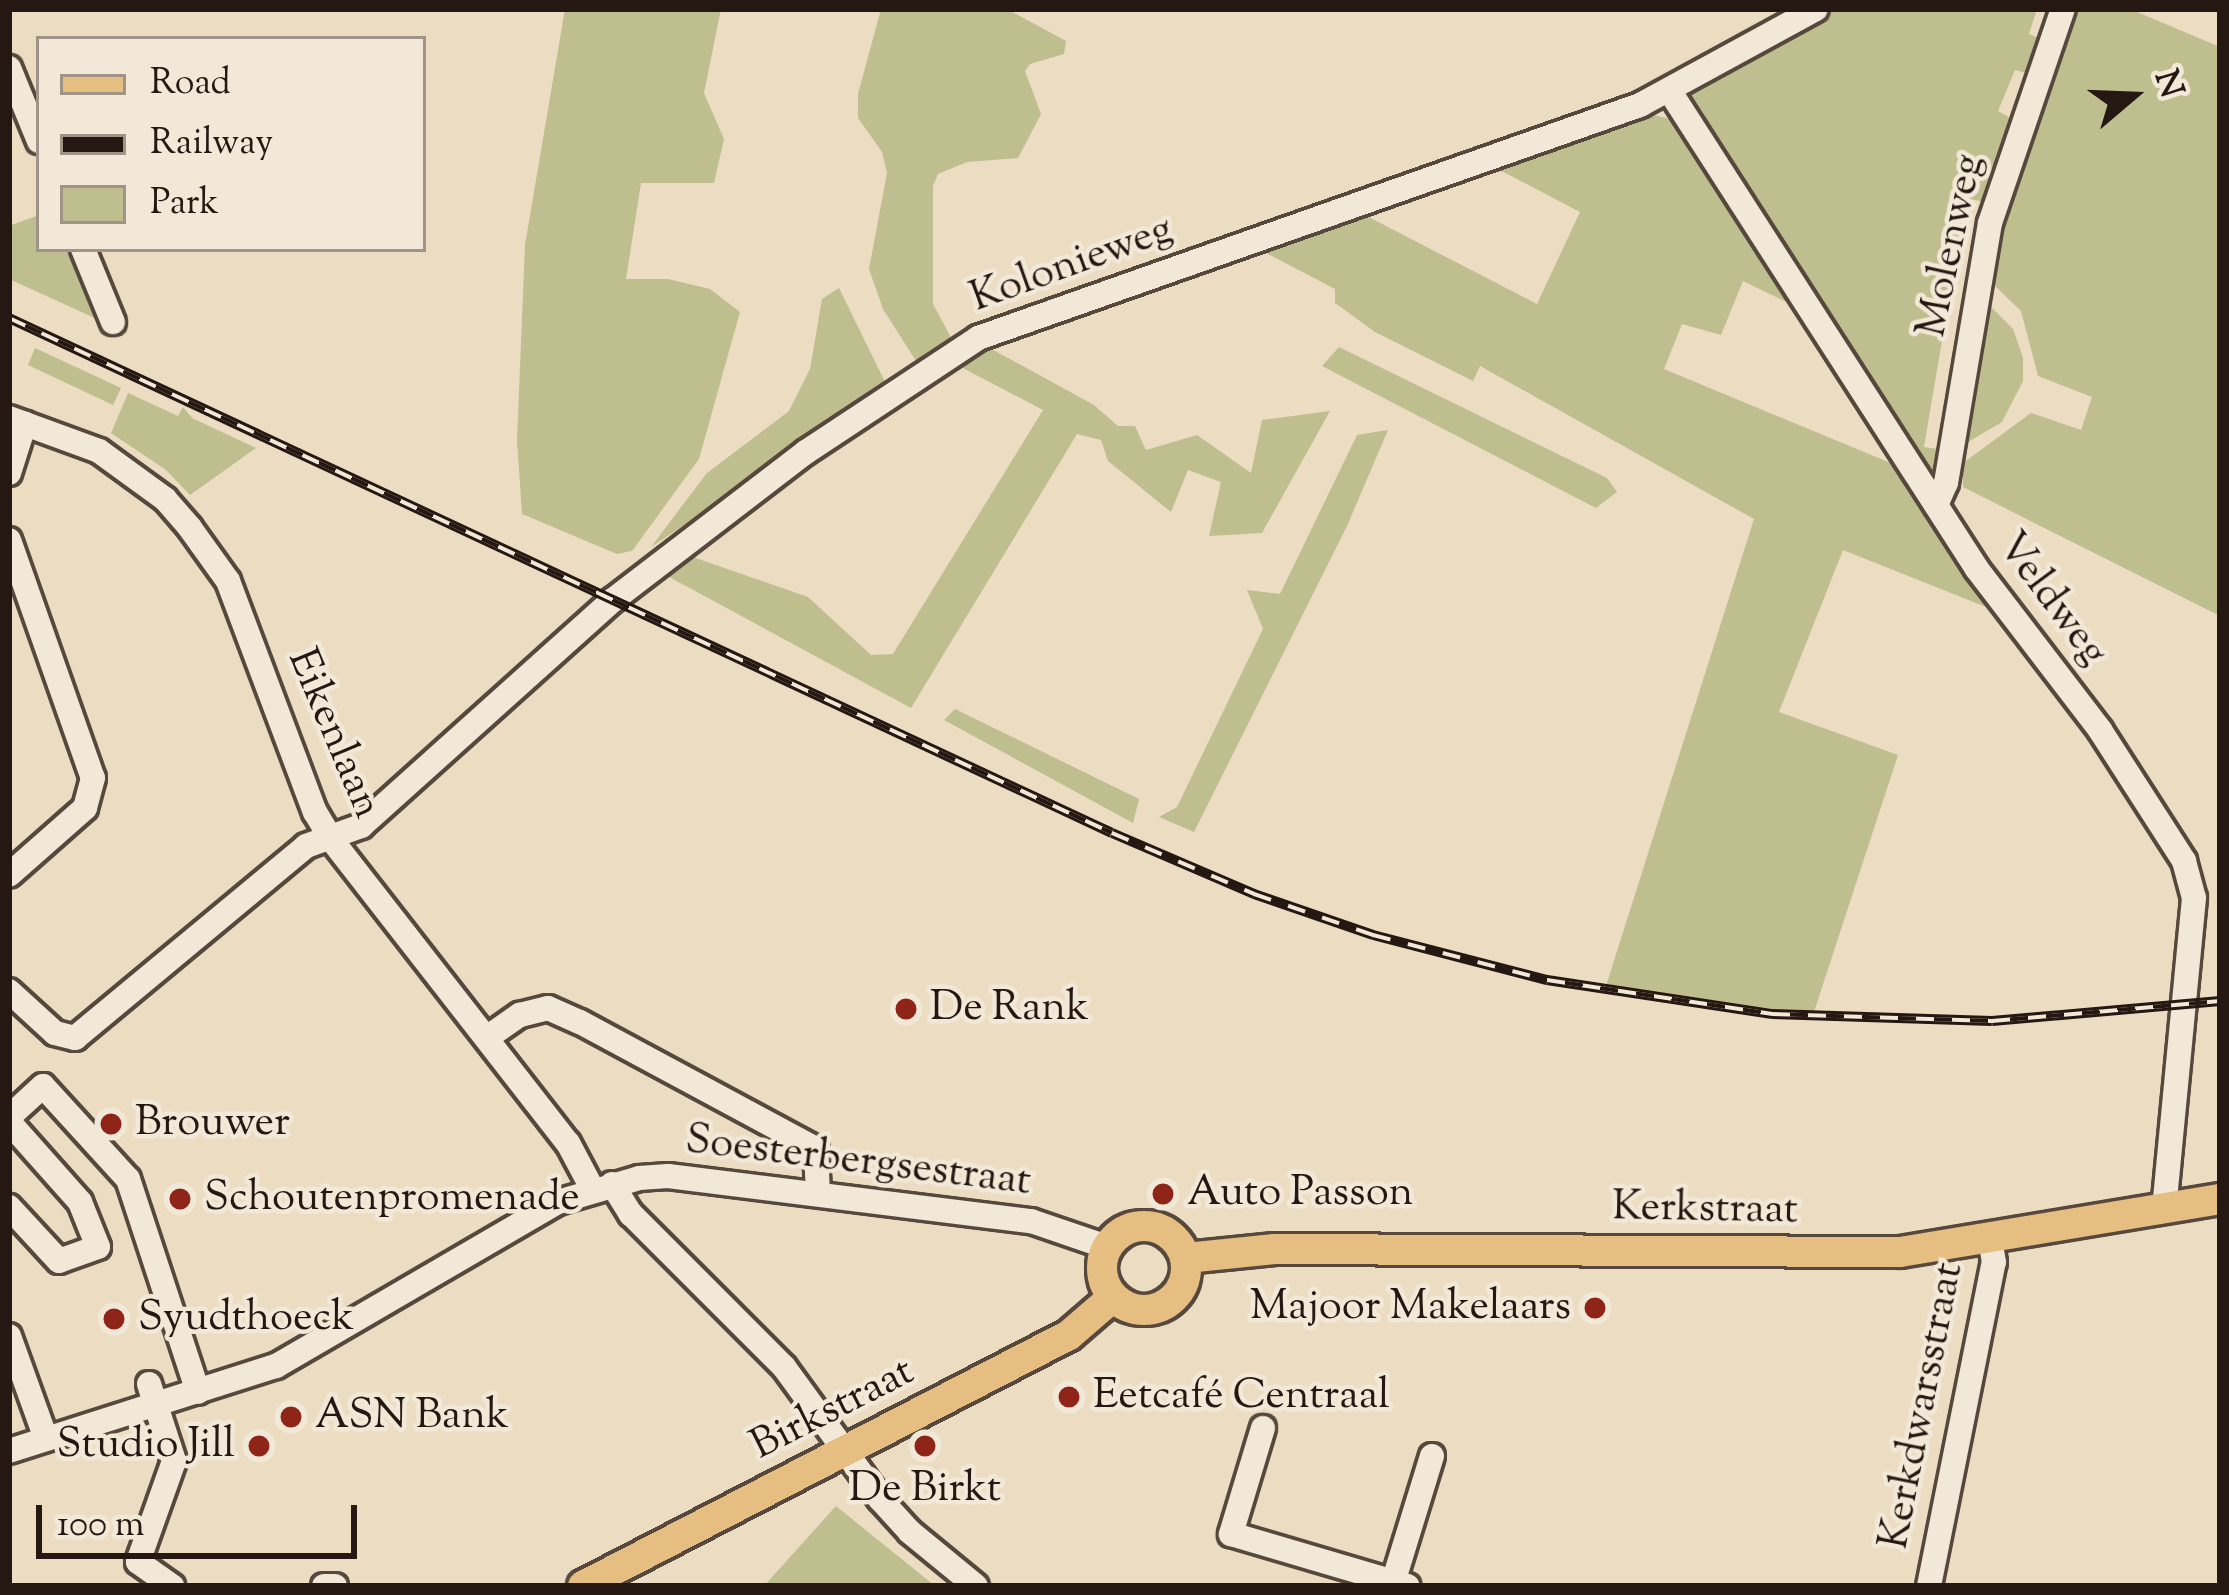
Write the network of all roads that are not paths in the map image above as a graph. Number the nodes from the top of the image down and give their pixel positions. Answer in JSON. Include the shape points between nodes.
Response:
{"nodes":[{"id":1,"x":1816,"y":9,"type":"edge"},
{"id":2,"x":2063,"y":9,"type":"edge"},
{"id":3,"x":9,"y":68,"type":"edge"},
{"id":4,"x":1669,"y":90,"type":"junction"},
{"id":5,"x":36,"y":134,"type":"edge"},
{"id":6,"x":84,"y":252,"type":"edge"},
{"id":7,"x":113,"y":322,"type":"dead end"},
{"id":8,"x":17,"y":421,"type":"edge"},
{"id":9,"x":9,"y":473,"type":"edge"},
{"id":10,"x":1936,"y":505,"type":"junction"},
{"id":11,"x":9,"y":540,"type":"edge"},
{"id":12,"x":331,"y":839,"type":"junction"},
{"id":13,"x":9,"y":875,"type":"edge"},
{"id":14,"x":9,"y":991,"type":"edge"},
{"id":15,"x":488,"y":1037,"type":"junction"},
{"id":16,"x":9,"y":1120,"type":"edge"},
{"id":17,"x":603,"y":1187,"type":"junction"},
{"id":18,"x":818,"y":1194,"type":"junction"},
{"id":19,"x":2220,"y":1198,"type":"edge"},
{"id":20,"x":9,"y":1207,"type":"edge"},
{"id":21,"x":2164,"y":1207,"type":"junction"},
{"id":22,"x":1990,"y":1239,"type":"junction"},
{"id":23,"x":1107,"y":1247,"type":"junction"},
{"id":24,"x":1186,"y":1258,"type":"junction"},
{"id":25,"x":1114,"y":1297,"type":"junction"},
{"id":26,"x":9,"y":1336,"type":"edge"},
{"id":27,"x":198,"y":1392,"type":"junction"},
{"id":28,"x":20,"y":1394,"type":"edge"},
{"id":29,"x":153,"y":1395,"type":"junction"},
{"id":30,"x":1263,"y":1428,"type":"dead end"},
{"id":31,"x":46,"y":1439,"type":"junction"},
{"id":32,"x":9,"y":1451,"type":"edge"},
{"id":33,"x":844,"y":1451,"type":"junction"},
{"id":34,"x":1432,"y":1456,"type":"dead end"},
{"id":35,"x":1398,"y":1585,"type":"edge"},
{"id":36,"x":172,"y":1586,"type":"edge"},
{"id":37,"x":324,"y":1586,"type":"edge"},
{"id":38,"x":335,"y":1586,"type":"edge"},
{"id":39,"x":583,"y":1586,"type":"edge"},
{"id":40,"x":976,"y":1586,"type":"edge"},
{"id":41,"x":1929,"y":1586,"type":"edge"}],
"edges":[{"from":1,"to":4,"type":"street","name":"Kolonieweg"},
{"from":2,"to":10,"type":"street","name":"Molenweg","via":[[1990,223]]},
{"from":3,"to":5,"type":"street"},
{"from":4,"to":10,"type":"street","name":"Veldweg"},
{"from":4,"to":12,"type":"street","name":"Kolonieweg","via":[[978,338],[806,452],[613,600],[361,826]]},
{"from":6,"to":7,"type":"street"},
{"from":8,"to":9,"type":"street"},
{"from":8,"to":12,"type":"street","name":"Eikenlaan","via":[[99,451],[190,528],[227,581]]},
{"from":10,"to":21,"type":"street","name":"Veldweg","via":[[2184,861],[2194,898]]},
{"from":11,"to":13,"type":"street","via":[[93,778],[85,808]]},
{"from":12,"to":14,"type":"street","name":"Kolonieweg","via":[[305,846],[75,1039],[55,1033]]},
{"from":12,"to":15,"type":"street","name":"Eikenlaan"},
{"from":15,"to":17,"type":"street","name":"Eikenlaan"},
{"from":15,"to":18,"type":"street","via":[[548,1008],[580,1022],[816,1149]]},
{"from":16,"to":20,"type":"street","via":[[80,1202],[98,1247],[59,1261]]},
{"from":16,"to":27,"type":"street","via":[[43,1086],[128,1179]]},
{"from":17,"to":18,"type":"street","name":"Soesterbergsestraat","via":[[668,1176]]},
{"from":17,"to":27,"type":"street","name":"Soesterbergsestraat","via":[[538,1213],[276,1366]]},
{"from":17,"to":33,"type":"street","name":"Eikenlaan","via":[[784,1366]]},
{"from":18,"to":23,"type":"street","name":"Soesterbergsestraat","via":[[1031,1221]]},
{"from":19,"to":21,"type":"main road","name":"Kerkstraat"},
{"from":21,"to":22,"type":"main road","name":"Kerkstraat"},
{"from":22,"to":24,"type":"main road","name":"Kerkstraat","via":[[1877,1253],[1275,1249]]},
{"from":22,"to":41,"type":"street","name":"Kerkdwarsstraat","via":[[1994,1262]]},
{"from":23,"to":24,"type":"main road","via":[[1144,1226],[1171,1235]]},
{"from":23,"to":25,"type":"main road","via":[[1102,1269]]},
{"from":24,"to":25,"type":"main road","via":[[1184,1284],[1168,1304],[1143,1311]]},
{"from":25,"to":33,"type":"main road","name":"Birkstraat","via":[[1069,1335]]},
{"from":26,"to":28,"type":"street"},
{"from":27,"to":29,"type":"street","name":"Soesterbergsestraat"},
{"from":28,"to":31,"type":"street"},
{"from":29,"to":31,"type":"street","name":"Soesterbergsestraat"},
{"from":29,"to":36,"type":"street","via":[[174,1461],[138,1562]]},
{"from":30,"to":35,"type":"street","via":[[1231,1534]]},
{"from":31,"to":32,"type":"street","name":"Soesterbergsestraat"},
{"from":33,"to":39,"type":"main road","name":"Birkstraat"},
{"from":33,"to":40,"type":"street","name":"Eikenlaan","via":[[910,1532]]},
{"from":34,"to":35,"type":"street"},
{"from":37,"to":38,"type":"street"}]}
